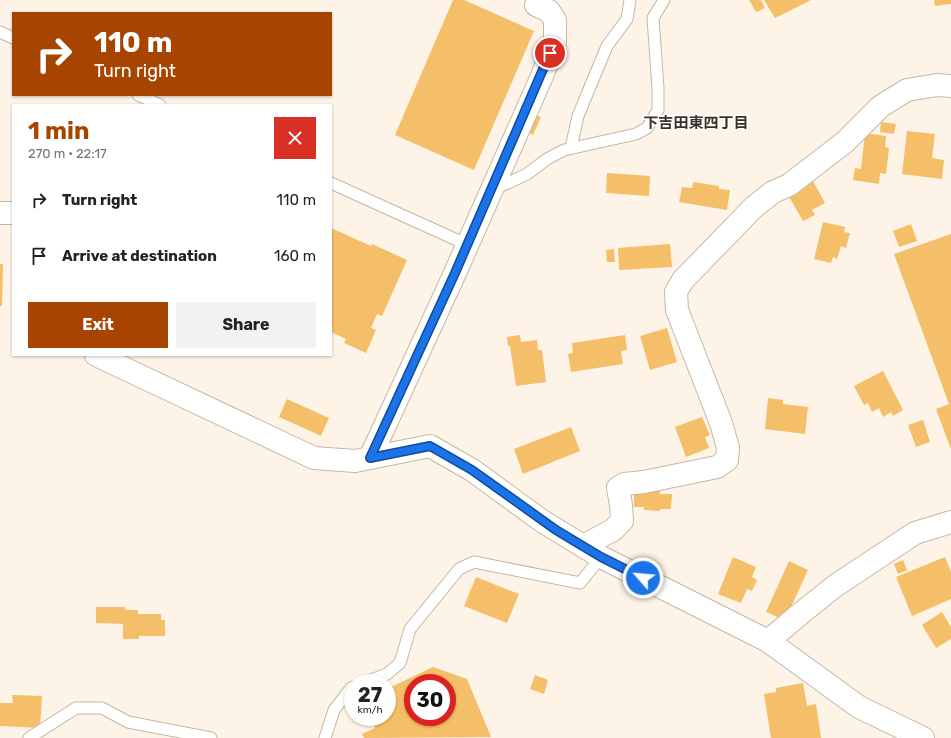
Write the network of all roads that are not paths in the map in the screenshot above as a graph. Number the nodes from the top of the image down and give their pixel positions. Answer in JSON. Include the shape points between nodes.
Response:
{"nodes":[{"id":1,"x":630,"y":0,"type":"edge"},
{"id":2,"x":664,"y":0,"type":"edge"},
{"id":3,"x":530,"y":2,"type":"edge"},
{"id":4,"x":0,"y":32,"type":"edge"},
{"id":5,"x":12,"y":38,"type":"edge"},
{"id":6,"x":951,"y":86,"type":"edge"},
{"id":7,"x":140,"y":96,"type":"edge"},
{"id":8,"x":158,"y":104,"type":"edge"},
{"id":9,"x":570,"y":148,"type":"junction"},
{"id":10,"x":332,"y":183,"type":"edge"},
{"id":11,"x":492,"y":189,"type":"junction"},
{"id":12,"x":0,"y":213,"type":"edge"},
{"id":13,"x":12,"y":213,"type":"edge"},
{"id":14,"x":468,"y":245,"type":"junction"},
{"id":15,"x":98,"y":356,"type":"edge"},
{"id":16,"x":370,"y":458,"type":"junction"},
{"id":17,"x":951,"y":522,"type":"edge"},
{"id":18,"x":592,"y":552,"type":"junction"},
{"id":19,"x":768,"y":641,"type":"junction"},
{"id":20,"x":387,"y":674,"type":"edge"},
{"id":21,"x":344,"y":697,"type":"edge"},
{"id":22,"x":29,"y":738,"type":"edge"},
{"id":23,"x":211,"y":738,"type":"edge"},
{"id":24,"x":325,"y":738,"type":"edge"},
{"id":25,"x":923,"y":738,"type":"edge"}],
"edges":[{"from":1,"to":9,"type":"lane","via":[[627,19],[607,46],[578,116]]},
{"from":2,"to":9,"type":"lane","via":[[653,18],[658,110],[647,128],[636,134]]},
{"from":3,"to":11,"type":"street","via":[[549,12],[555,20],[555,42]]},
{"from":4,"to":5,"type":"lane"},
{"from":6,"to":18,"type":"street","via":[[907,90],[881,106],[845,142],[789,185],[773,192],[754,207],[683,280],[676,292],[677,310],[721,423],[728,448],[727,460],[717,467],[624,484],[618,488],[622,521]]},
{"from":7,"to":8,"type":"lane"},
{"from":9,"to":11,"type":"lane","via":[[527,174]]},
{"from":10,"to":14,"type":"lane"},
{"from":11,"to":14,"type":"street"},
{"from":12,"to":13,"type":"street"},
{"from":14,"to":16,"type":"street"},
{"from":15,"to":16,"type":"street","via":[[314,458],[355,461]]},
{"from":16,"to":18,"type":"street","via":[[430,446],[472,470],[542,521]]},
{"from":17,"to":19,"type":"street","via":[[915,533],[835,586]]},
{"from":18,"to":19,"type":"street"},
{"from":18,"to":20,"type":"lane","via":[[580,583],[474,562],[459,569],[410,629],[400,663]]},
{"from":19,"to":25,"type":"street","via":[[858,708]]},
{"from":21,"to":24,"type":"lane","via":[[334,710]]},
{"from":22,"to":23,"type":"lane","via":[[76,708],[102,708],[128,722]]}]}
